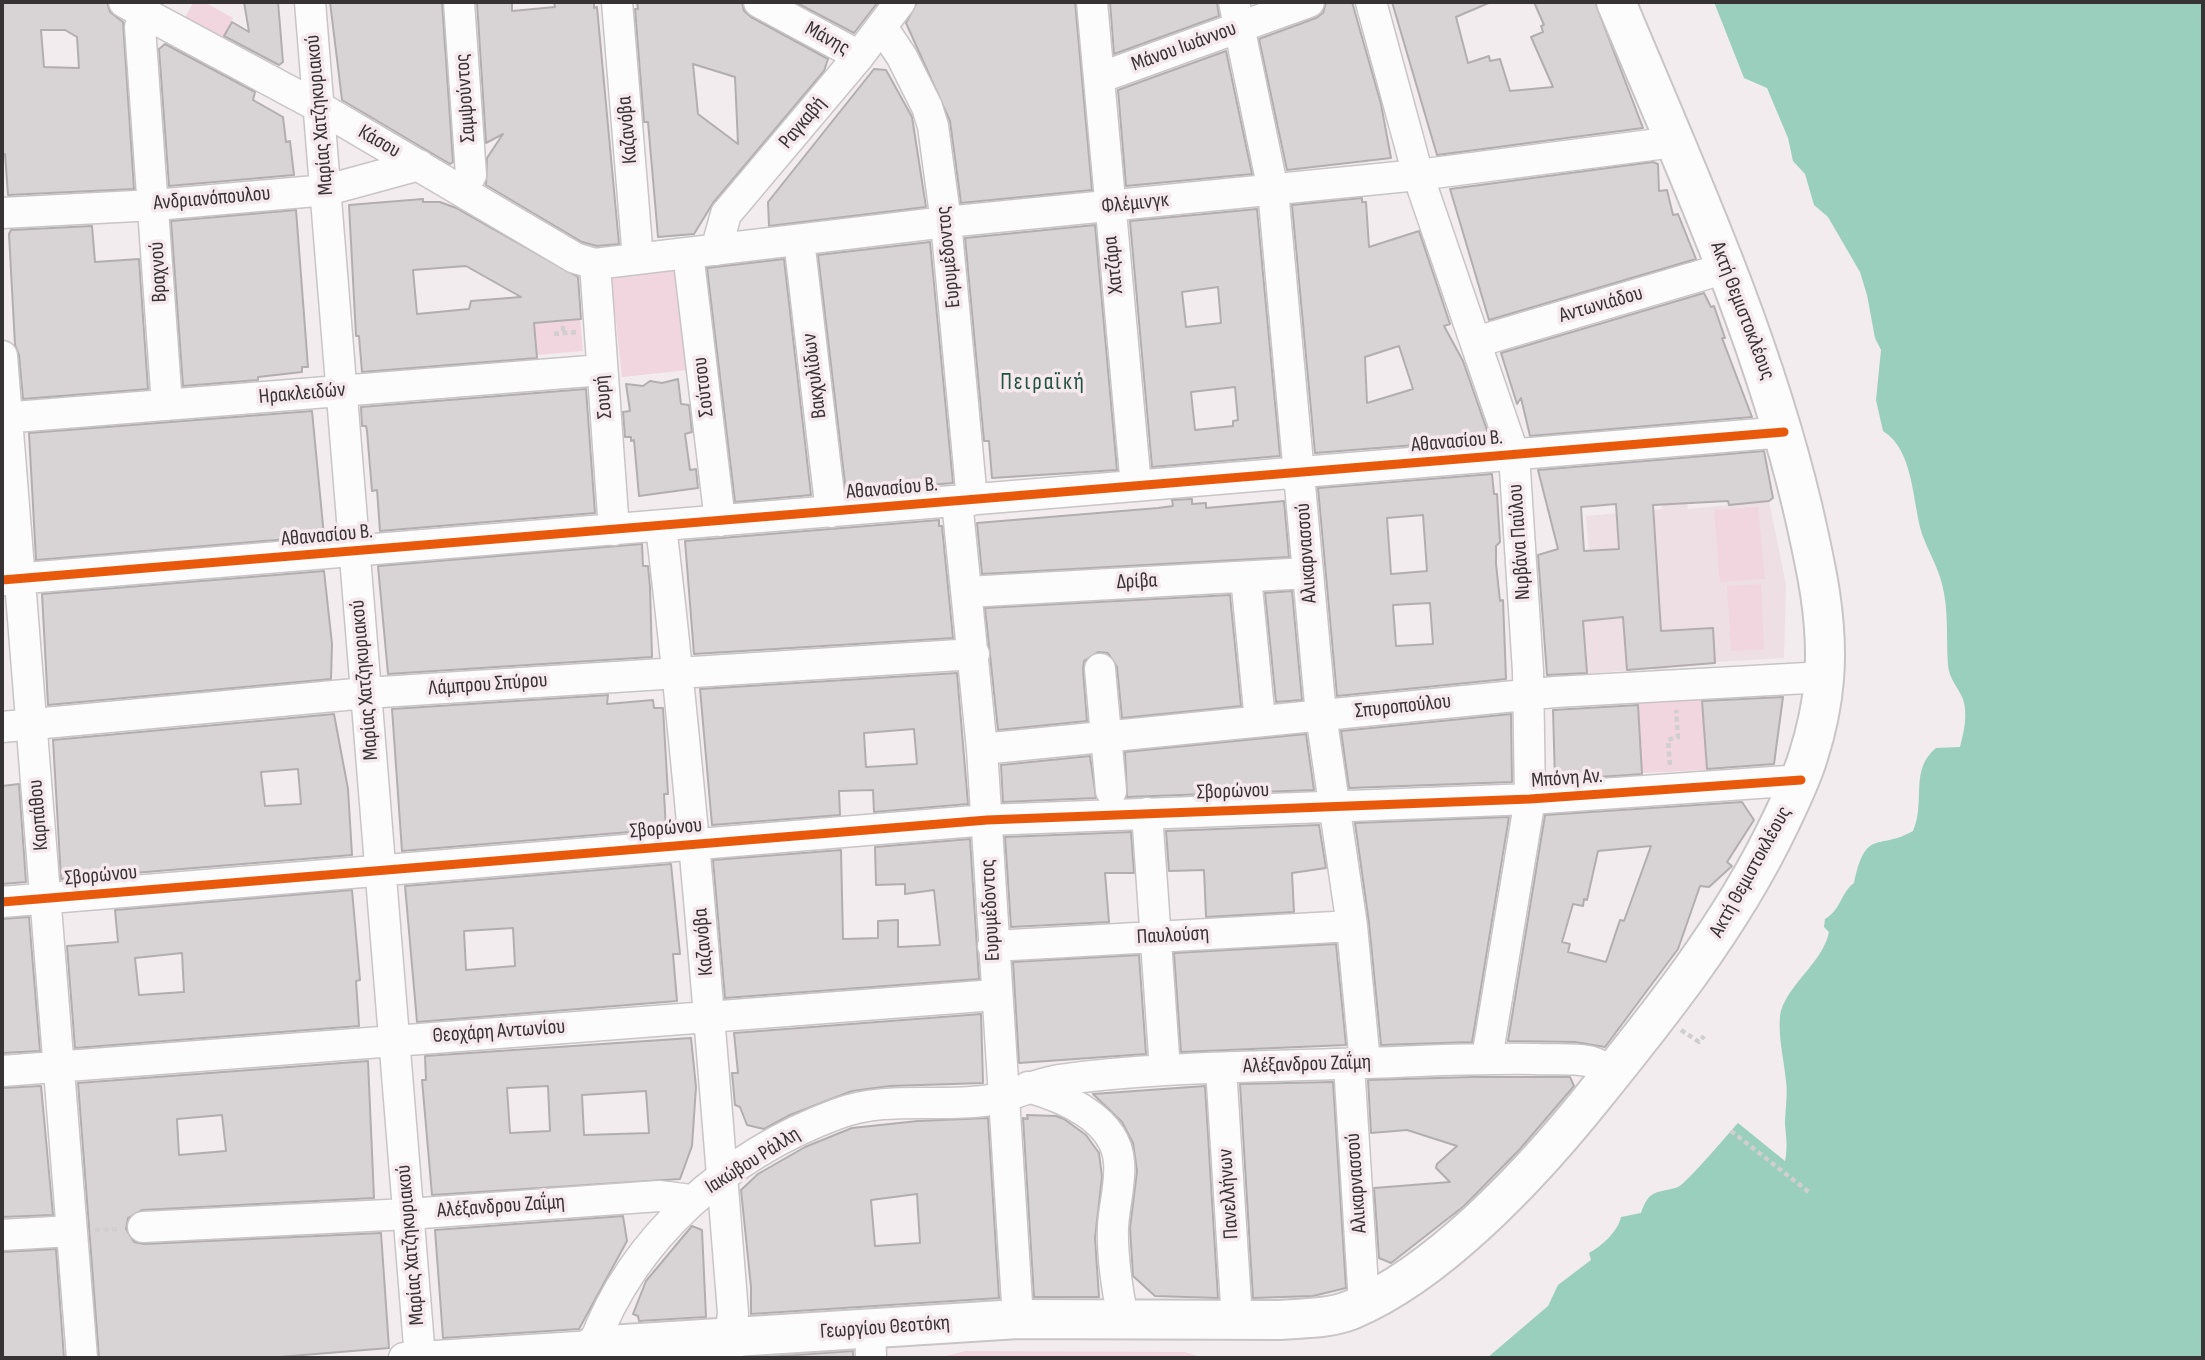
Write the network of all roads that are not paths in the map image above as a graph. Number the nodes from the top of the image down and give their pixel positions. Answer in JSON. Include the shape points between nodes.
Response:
{"nodes":[{"id":1,"x":310,"y":2,"type":"edge"},
{"id":2,"x":459,"y":2,"type":"edge"},
{"id":3,"x":617,"y":2,"type":"edge"},
{"id":4,"x":759,"y":2,"type":"edge"},
{"id":5,"x":900,"y":2,"type":"edge"},
{"id":6,"x":1092,"y":2,"type":"edge"},
{"id":7,"x":1308,"y":2,"type":"edge"},
{"id":8,"x":1371,"y":2,"type":"edge"},
{"id":9,"x":1616,"y":2,"type":"edge"},
{"id":10,"x":135,"y":8,"type":"edge"},
{"id":11,"x":1237,"y":14,"type":"edge"},
{"id":12,"x":882,"y":27,"type":"junction"},
{"id":13,"x":859,"y":56,"type":"junction"},
{"id":14,"x":1099,"y":78,"type":"junction"},
{"id":15,"x":319,"y":107,"type":"junction"},
{"id":16,"x":1674,"y":142,"type":"junction"},
{"id":17,"x":419,"y":165,"type":"junction"},
{"id":18,"x":1418,"y":175,"type":"junction"},
{"id":19,"x":327,"y":190,"type":"junction"},
{"id":20,"x":1273,"y":190,"type":"junction"},
{"id":21,"x":462,"y":191,"type":"junction"},
{"id":22,"x":155,"y":205,"type":"junction"},
{"id":23,"x":1108,"y":207,"type":"junction"},
{"id":24,"x":2,"y":213,"type":"edge"},
{"id":25,"x":946,"y":222,"type":"junction"},
{"id":26,"x":799,"y":240,"type":"junction"},
{"id":27,"x":702,"y":251,"type":"junction"},
{"id":28,"x":638,"y":259,"type":"junction"},
{"id":29,"x":594,"y":264,"type":"junction"},
{"id":30,"x":1726,"y":268,"type":"junction"},
{"id":31,"x":1476,"y":342,"type":"junction"},
{"id":32,"x":2,"y":356,"type":"edge"},
{"id":33,"x":602,"y":370,"type":"junction"},
{"id":34,"x":342,"y":390,"type":"junction"},
{"id":35,"x":167,"y":405,"type":"junction"},
{"id":36,"x":4,"y":418,"type":"edge"},
{"id":37,"x":1784,"y":432,"type":"junction"},
{"id":38,"x":1514,"y":455,"type":"junction"},
{"id":39,"x":1301,"y":473,"type":"junction"},
{"id":40,"x":1136,"y":486,"type":"junction"},
{"id":41,"x":965,"y":500,"type":"junction"},
{"id":42,"x":831,"y":512,"type":"junction"},
{"id":43,"x":720,"y":521,"type":"junction"},
{"id":44,"x":661,"y":526,"type":"junction"},
{"id":45,"x":614,"y":530,"type":"junction"},
{"id":46,"x":355,"y":551,"type":"junction"},
{"id":47,"x":1308,"y":573,"type":"junction"},
{"id":48,"x":1246,"y":577,"type":"junction"},
{"id":49,"x":10,"y":579,"type":"edge"},
{"id":50,"x":967,"y":592,"type":"junction"},
{"id":51,"x":974,"y":654,"type":"junction"},
{"id":52,"x":1100,"y":669,"type":"dead end"},
{"id":53,"x":679,"y":672,"type":"junction"},
{"id":54,"x":1825,"y":677,"type":"junction"},
{"id":55,"x":366,"y":693,"type":"junction"},
{"id":56,"x":1529,"y":695,"type":"junction"},
{"id":57,"x":1321,"y":715,"type":"junction"},
{"id":58,"x":1260,"y":721,"type":"junction"},
{"id":59,"x":32,"y":725,"type":"junction"},
{"id":60,"x":2,"y":727,"type":"edge"},
{"id":61,"x":1107,"y":736,"type":"junction"},
{"id":62,"x":982,"y":749,"type":"junction"},
{"id":63,"x":1801,"y":780,"type":"junction"},
{"id":64,"x":1111,"y":791,"type":"dead end"},
{"id":65,"x":1530,"y":799,"type":"junction"},
{"id":66,"x":1335,"y":806,"type":"junction"},
{"id":67,"x":1147,"y":813,"type":"junction"},
{"id":68,"x":987,"y":820,"type":"junction"},
{"id":69,"x":695,"y":844,"type":"junction"},
{"id":70,"x":380,"y":870,"type":"junction"},
{"id":71,"x":46,"y":898,"type":"junction"},
{"id":72,"x":2,"y":902,"type":"edge"},
{"id":73,"x":1352,"y":926,"type":"junction"},
{"id":74,"x":1157,"y":937,"type":"junction"},
{"id":75,"x":993,"y":946,"type":"junction"},
{"id":76,"x":995,"y":995,"type":"junction"},
{"id":77,"x":710,"y":1016,"type":"junction"},
{"id":78,"x":394,"y":1040,"type":"junction"},
{"id":79,"x":1487,"y":1058,"type":"junction"},
{"id":80,"x":1357,"y":1064,"type":"junction"},
{"id":81,"x":60,"y":1066,"type":"junction"},
{"id":82,"x":1221,"y":1068,"type":"junction"},
{"id":83,"x":1165,"y":1070,"type":"junction"},
{"id":84,"x":2,"y":1071,"type":"edge"},
{"id":85,"x":1613,"y":1072,"type":"junction"},
{"id":86,"x":1014,"y":1092,"type":"junction"},
{"id":87,"x":722,"y":1177,"type":"junction"},
{"id":88,"x":691,"y":1200,"type":"junction"},
{"id":89,"x":408,"y":1214,"type":"junction"},
{"id":90,"x":143,"y":1227,"type":"road end"},
{"id":91,"x":71,"y":1231,"type":"junction"},
{"id":92,"x":2,"y":1235,"type":"edge"},
{"id":93,"x":1364,"y":1303,"type":"junction"},
{"id":94,"x":1018,"y":1319,"type":"junction"},
{"id":95,"x":1123,"y":1319,"type":"junction"},
{"id":96,"x":1237,"y":1320,"type":"junction"},
{"id":97,"x":871,"y":1343,"type":"edge"},
{"id":98,"x":729,"y":1348,"type":"edge"},
{"id":99,"x":592,"y":1352,"type":"edge"},
{"id":100,"x":82,"y":1358,"type":"edge"},
{"id":101,"x":415,"y":1358,"type":"edge"}],
"edges":[{"from":1,"to":15,"type":"street","name":"Μαρίας Χατζηκυριακού"},
{"from":2,"to":21,"type":"street","name":"Σαμψούντος","via":[[471,175]]},
{"from":3,"to":28,"type":"street","name":"Καζανόβα"},
{"from":4,"to":13,"type":"street","name":"Μάνης"},
{"from":5,"to":12,"type":"street","name":"Ραγκαβή"},
{"from":6,"to":14,"type":"street","name":"Χατζάρα"},
{"from":7,"to":11,"type":"street","name":"Μάνου Ιωάννου"},
{"from":8,"to":18,"type":"street","name":"Νιρβάνα Παύλου"},
{"from":9,"to":16,"type":"main road","name":"Ακτή Θεμιστοκλέους"},
{"from":10,"to":15,"type":"street","name":"Κάσου"},
{"from":10,"to":22,"type":"street","name":"Βραχνού"},
{"from":11,"to":14,"type":"street","name":"Μάνου Ιωάννου"},
{"from":11,"to":20,"type":"street","name":"Αλικαρνασσού"},
{"from":12,"to":13,"type":"street","name":"Ραγκαβή"},
{"from":12,"to":25,"type":"street","name":"Ευρυμέδοντος","via":[[927,107]]},
{"from":13,"to":27,"type":"street","name":"Ραγκαβή","via":[[726,214]]},
{"from":14,"to":23,"type":"street","name":"Χατζάρα"},
{"from":15,"to":17,"type":"street","name":"Κάσου"},
{"from":15,"to":19,"type":"street","name":"Μαρίας Χατζηκυριακού"},
{"from":16,"to":18,"type":"street","name":"Φλέμινγκ"},
{"from":16,"to":30,"type":"main road","name":"Ακτή Θεμιστοκλέους"},
{"from":17,"to":19,"type":"street","name":"Ανδριανόπουλου"},
{"from":17,"to":21,"type":"street","name":"Κάσου"},
{"from":18,"to":20,"type":"street","name":"Φλέμινγκ"},
{"from":18,"to":31,"type":"street","name":"Νιρβάνα Παύλου"},
{"from":19,"to":22,"type":"street","name":"Ανδριανόπουλου"},
{"from":19,"to":34,"type":"street","name":"Μαρίας Χατζηκυριακού"},
{"from":20,"to":23,"type":"street","name":"Φλέμινγκ"},
{"from":20,"to":39,"type":"street","name":"Αλικαρνασσού"},
{"from":21,"to":29,"type":"street","name":"Κάσου","via":[[575,258]]},
{"from":22,"to":24,"type":"street","name":"Ανδριανόπουλου"},
{"from":22,"to":35,"type":"street","name":"Βραχνού"},
{"from":23,"to":25,"type":"street","name":"Φλέμινγκ"},
{"from":23,"to":40,"type":"street","name":"Χατζάρα"},
{"from":25,"to":26,"type":"street","name":"Φλέμινγκ"},
{"from":25,"to":41,"type":"street","name":"Ευρυμέδοντος"},
{"from":26,"to":27,"type":"street","name":"Φλέμινγκ"},
{"from":26,"to":42,"type":"street","name":"Βακχυλίδων"},
{"from":27,"to":28,"type":"street","name":"Φλέμινγκ"},
{"from":27,"to":43,"type":"street","name":"Σούτσου"},
{"from":28,"to":29,"type":"street","name":"Φλέμινγκ"},
{"from":29,"to":33,"type":"street","name":"Σουρή"},
{"from":30,"to":31,"type":"street","name":"Αντωνιάδου"},
{"from":30,"to":37,"type":"main road","name":"Ακτή Θεμιστοκλέους"},
{"from":31,"to":38,"type":"street","name":"Νιρβάνα Παύλου"},
{"from":32,"to":36,"type":"street","name":"Καρπάθου"},
{"from":33,"to":34,"type":"street","name":"Ηρακλειδών"},
{"from":33,"to":45,"type":"street","name":"Σουρή"},
{"from":34,"to":35,"type":"street","name":"Ηρακλειδών"},
{"from":34,"to":46,"type":"street","name":"Μαρίας Χατζηκυριακού"},
{"from":35,"to":36,"type":"street","name":"Ηρακλειδών"},
{"from":36,"to":49,"type":"street","name":"Καρπάθου"},
{"from":37,"to":38,"type":"street","name":"Αθανασίου Β."},
{"from":37,"to":54,"type":"main road","name":"Ακτή Θεμιστοκλέους","via":[[1819,577]]},
{"from":38,"to":39,"type":"street","name":"Αθανασίου Β."},
{"from":38,"to":56,"type":"street","name":"Νιρβάνα Παύλου"},
{"from":39,"to":40,"type":"street","name":"Αθανασίου Β."},
{"from":39,"to":47,"type":"street","name":"Αλικαρνασσού"},
{"from":40,"to":41,"type":"street","name":"Αθανασίου Β."},
{"from":41,"to":42,"type":"street","name":"Αθανασίου Β."},
{"from":41,"to":50,"type":"street","name":"Ευρυμέδοντος"},
{"from":42,"to":43,"type":"street","name":"Αθανασίου Β."},
{"from":43,"to":44,"type":"street","name":"Αθανασίου Β."},
{"from":44,"to":45,"type":"street","name":"Αθανασίου Β."},
{"from":44,"to":53,"type":"street","name":"Καζανόβα"},
{"from":45,"to":46,"type":"street","name":"Αθανασίου Β."},
{"from":46,"to":49,"type":"street","name":"Αθανασίου Β."},
{"from":46,"to":55,"type":"street","name":"Μαρίας Χατζηκυριακού"},
{"from":47,"to":48,"type":"street","name":"Δρίβα"},
{"from":47,"to":57,"type":"street","name":"Αλικαρνασσού"},
{"from":48,"to":50,"type":"street","name":"Δρίβα"},
{"from":48,"to":58,"type":"street"},
{"from":49,"to":59,"type":"street","name":"Καρπάθου"},
{"from":50,"to":51,"type":"street","name":"Ευρυμέδοντος"},
{"from":51,"to":53,"type":"street","name":"Λάμπρου Σπύρου"},
{"from":51,"to":62,"type":"street","name":"Ευρυμέδοντος"},
{"from":52,"to":61,"type":"street"},
{"from":53,"to":55,"type":"street","name":"Λάμπρου Σπύρου"},
{"from":53,"to":69,"type":"street","name":"Καζανόβα"},
{"from":54,"to":56,"type":"street","name":"Σπυροπούλου"},
{"from":54,"to":63,"type":"main road","name":"Ακτή Θεμιστοκλέους"},
{"from":55,"to":59,"type":"street","name":"Λάμπρου Σπύρου"},
{"from":55,"to":70,"type":"street","name":"Μαρίας Χατζηκυριακού"},
{"from":56,"to":57,"type":"street","name":"Σπυροπούλου"},
{"from":56,"to":65,"type":"street","name":"Νιρβάνα Παύλου"},
{"from":57,"to":58,"type":"street","name":"Σπυροπούλου"},
{"from":57,"to":66,"type":"street","name":"Αλικαρνασσού"},
{"from":58,"to":61,"type":"street","name":"Σπυροπούλου"},
{"from":59,"to":60,"type":"street","name":"Λάμπρου Σπύρου"},
{"from":59,"to":71,"type":"street","name":"Καρπάθου"},
{"from":61,"to":62,"type":"street","name":"Σπυροπούλου"},
{"from":61,"to":64,"type":"street"},
{"from":62,"to":68,"type":"street","name":"Ευρυμέδοντος"},
{"from":63,"to":65,"type":"street","name":"Μπόνη Αν."},
{"from":63,"to":85,"type":"main road","name":"Ακτή Θεμιστοκλέους","via":[[1749,883],[1710,945]]},
{"from":65,"to":66,"type":"street","name":"Μπόνη Αν."},
{"from":65,"to":79,"type":"street","name":"Νιρβάνα Παύλου"},
{"from":66,"to":67,"type":"street","name":"Σβορώνου"},
{"from":66,"to":73,"type":"street","name":"Αλικαρνασσού"},
{"from":67,"to":68,"type":"street","name":"Σβορώνου"},
{"from":67,"to":74,"type":"street"},
{"from":68,"to":69,"type":"street","name":"Σβορώνου"},
{"from":68,"to":75,"type":"street","name":"Ευρυμέδοντος"},
{"from":69,"to":70,"type":"street","name":"Σβορώνου"},
{"from":69,"to":77,"type":"street","name":"Καζανόβα"},
{"from":70,"to":71,"type":"street","name":"Σβορώνου"},
{"from":70,"to":78,"type":"street","name":"Μαρίας Χατζηκυριακού"},
{"from":71,"to":72,"type":"street","name":"Σβορώνου"},
{"from":71,"to":81,"type":"street","name":"Καρπάθου"},
{"from":73,"to":74,"type":"street","name":"Παυλούση"},
{"from":73,"to":80,"type":"street","name":"Αλικαρνασσού"},
{"from":74,"to":75,"type":"street","name":"Παυλούση"},
{"from":74,"to":83,"type":"street"},
{"from":75,"to":76,"type":"street","name":"Ευρυμέδοντος"},
{"from":76,"to":77,"type":"street","name":"Θεοχάρη Αντωνίου"},
{"from":76,"to":86,"type":"street","name":"Ευρυμέδοντος"},
{"from":77,"to":78,"type":"street","name":"Θεοχάρη Αντωνίου"},
{"from":77,"to":87,"type":"street","name":"Καζανόβα"},
{"from":78,"to":81,"type":"street","name":"Θεοχάρη Αντωνίου"},
{"from":78,"to":89,"type":"street","name":"Μαρίας Χατζηκυριακού"},
{"from":79,"to":80,"type":"street","name":"Αλέξανδρου Ζαΐμη"},
{"from":79,"to":85,"type":"street","name":"Αλέξανδρου Ζαΐμη","via":[[1588,1061]]},
{"from":80,"to":82,"type":"street","name":"Αλέξανδρου Ζαΐμη"},
{"from":80,"to":93,"type":"street","name":"Αλικαρνασσού"},
{"from":81,"to":84,"type":"street","name":"Θεοχάρη Αντωνίου"},
{"from":81,"to":91,"type":"street","name":"Καρπάθου"},
{"from":82,"to":83,"type":"street","name":"Αλέξανδρου Ζαΐμη"},
{"from":82,"to":96,"type":"street","name":"Πανελλήνων"},
{"from":83,"to":86,"type":"street","name":"Αλέξανδρου Ζαΐμη","via":[[1059,1080]]},
{"from":85,"to":93,"type":"main road","name":"Ακτή Θεμιστοκλέους","via":[[1509,1191],[1416,1273]]},
{"from":86,"to":87,"type":"street","name":"Ιακώβου Ράλλη","via":[[968,1103],[895,1102],[838,1113]]},
{"from":86,"to":94,"type":"street","name":"Ευρυμέδοντος"},
{"from":86,"to":95,"type":"street","name":"Ιακώβου Ράλλη","via":[[1055,1094],[1097,1122],[1113,1142],[1119,1176],[1113,1254]]},
{"from":87,"to":88,"type":"street","name":"Ιακώβου Ράλλη"},
{"from":87,"to":98,"type":"street","name":"Καζανόβα","via":[[733,1313]]},
{"from":88,"to":89,"type":"street","name":"Αλέξανδρου Ζαΐμη","via":[[659,1196]]},
{"from":88,"to":99,"type":"street","name":"Ιακώβου Ράλλη","via":[[635,1266],[611,1304]]},
{"from":89,"to":90,"type":"street","name":"Αλέξανδρου Ζαΐμη"},
{"from":89,"to":101,"type":"street","name":"Μαρίας Χατζηκυριακού"},
{"from":91,"to":92,"type":"street"},
{"from":91,"to":100,"type":"street","name":"Καρπάθου"},
{"from":93,"to":96,"type":"main road","name":"Γεωργίου Θεοτόκη","via":[[1323,1317]]},
{"from":94,"to":95,"type":"main road","name":"Γεωργίου Θεοτόκη"},
{"from":94,"to":97,"type":"main road","name":"Γεωργίου Θεοτόκη"},
{"from":95,"to":96,"type":"main road","name":"Γεωργίου Θεοτόκη"},
{"from":97,"to":98,"type":"main road","name":"Γεωργίου Θεοτόκη"},
{"from":98,"to":99,"type":"main road","name":"Γεωργίου Θεοτόκη"},
{"from":99,"to":101,"type":"street","name":"Γεωργίου Θεοτόκη"}]}
